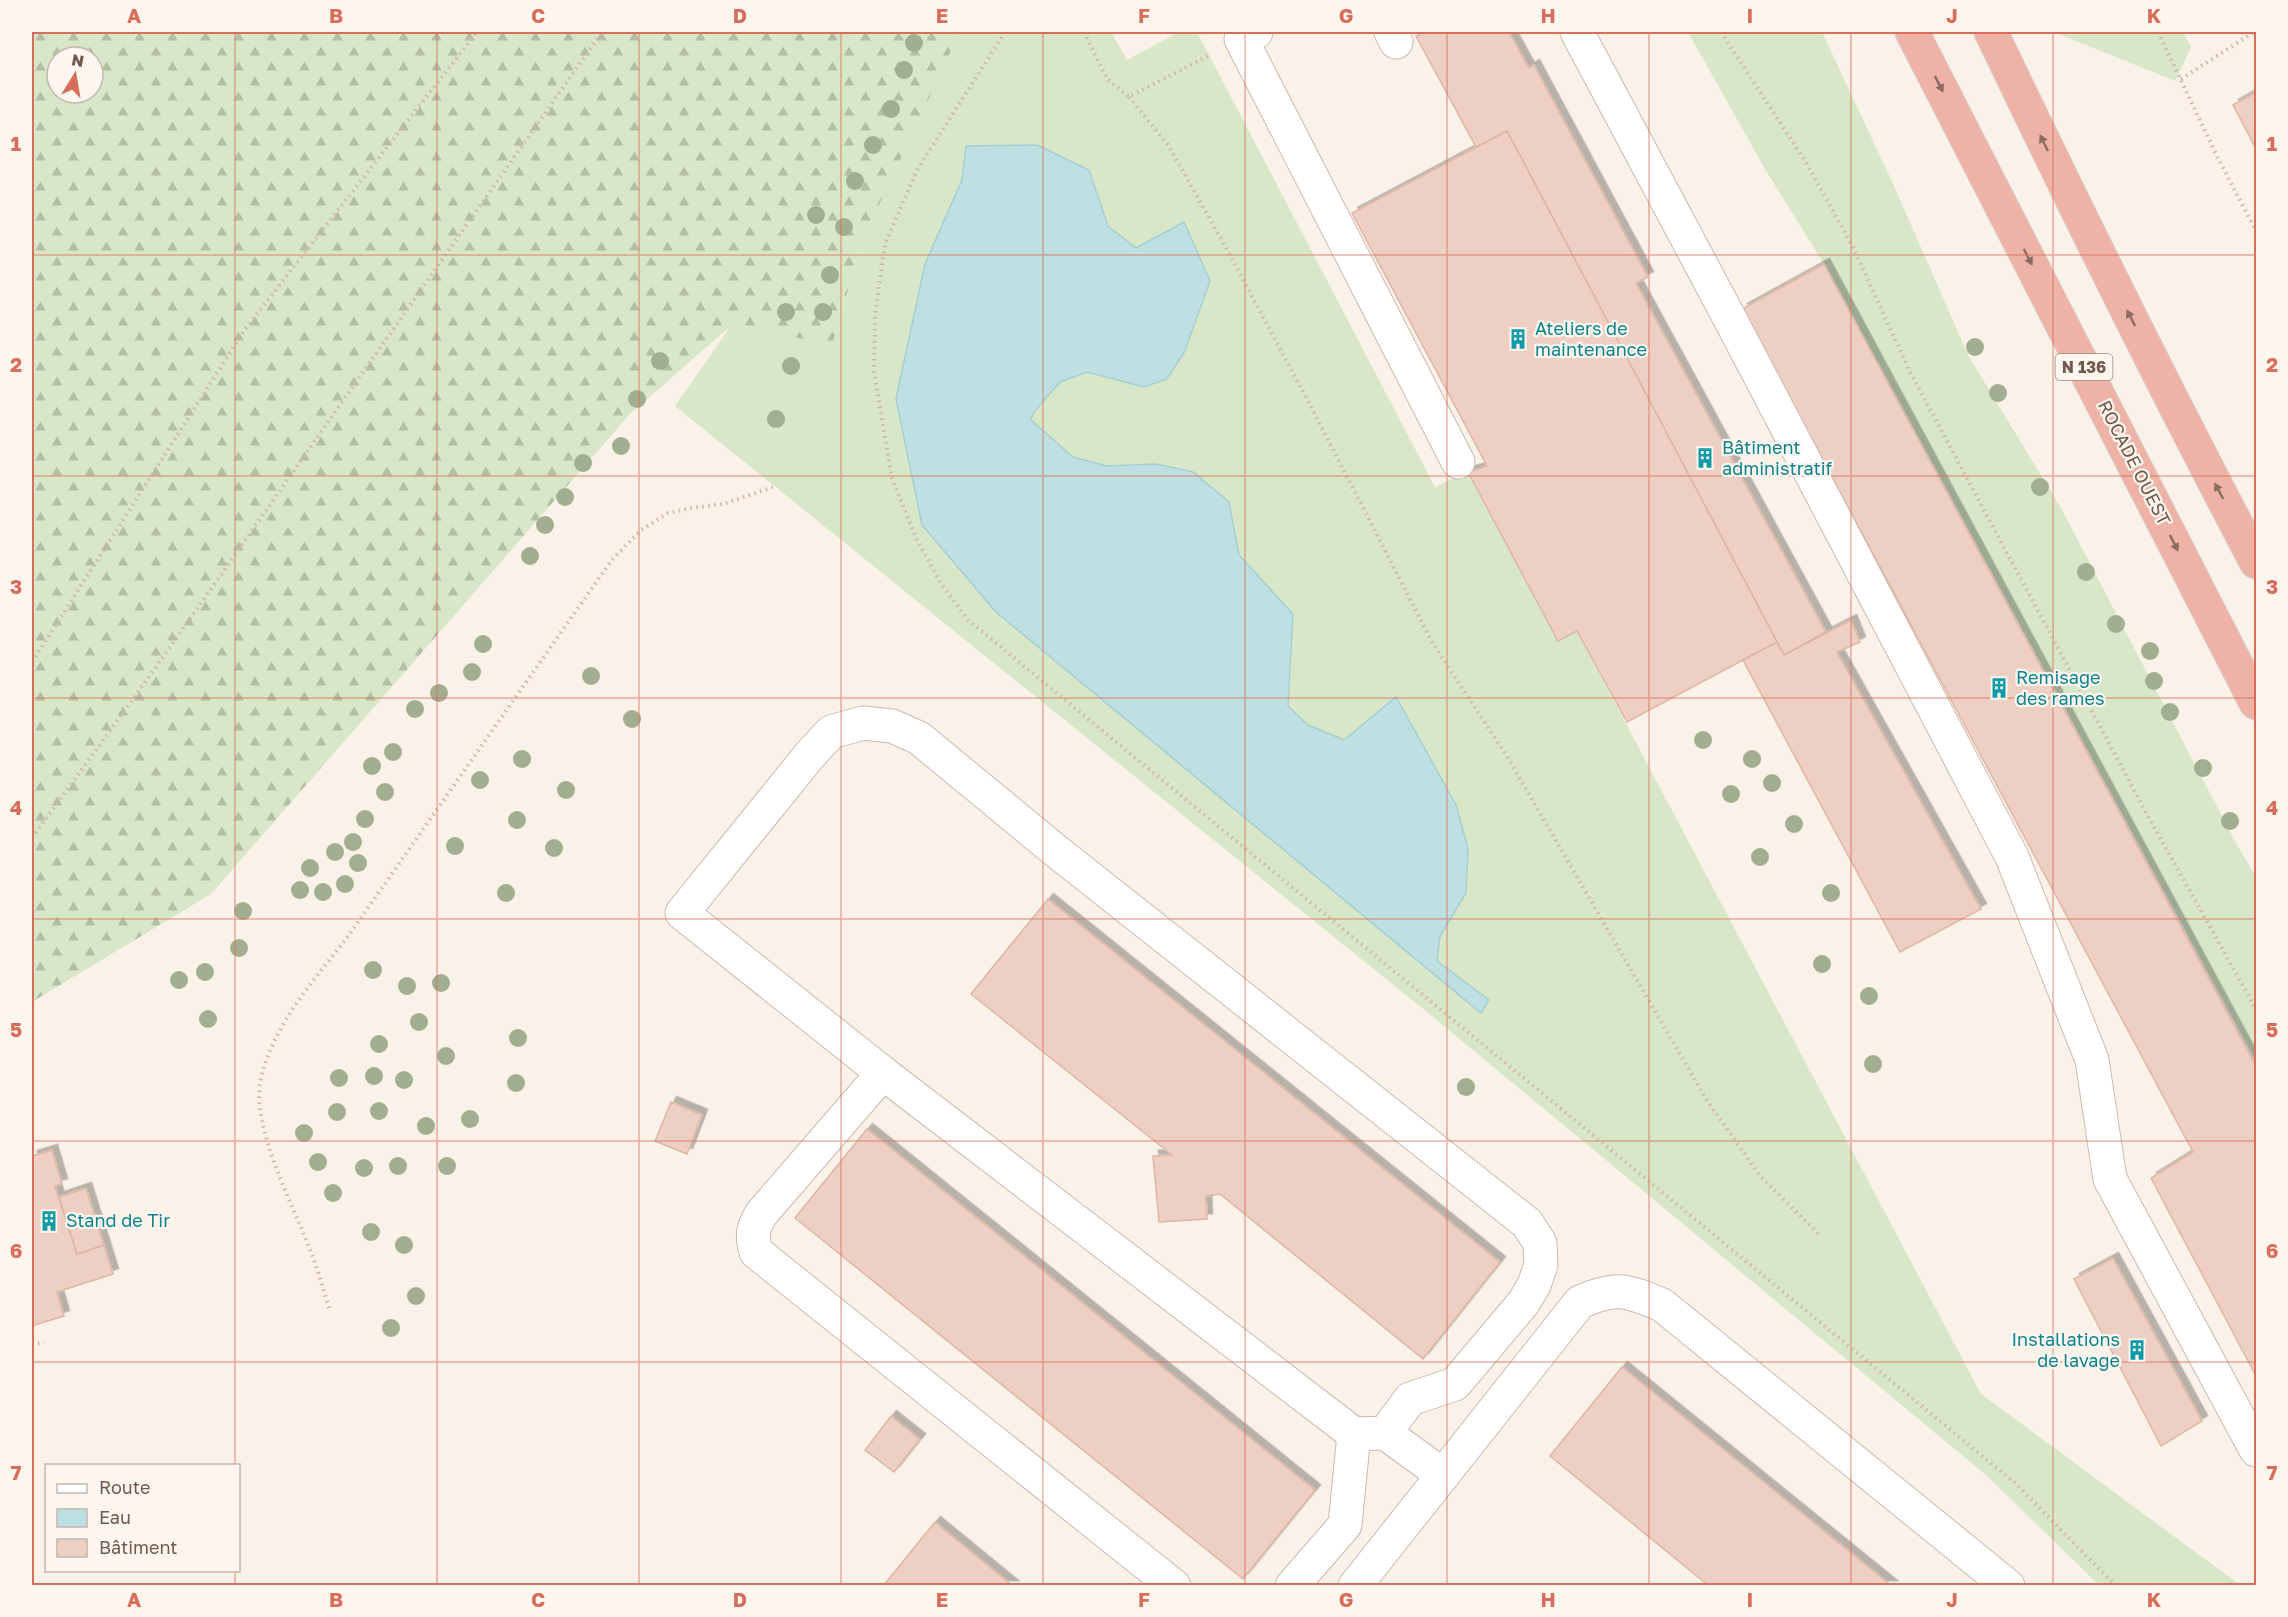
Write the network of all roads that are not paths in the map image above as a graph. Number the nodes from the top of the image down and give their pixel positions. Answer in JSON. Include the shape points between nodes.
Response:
{"nodes":[{"id":1,"x":1577,"y":32,"type":"edge"},
{"id":2,"x":1912,"y":32,"type":"edge"},
{"id":3,"x":1991,"y":32,"type":"edge"},
{"id":4,"x":1249,"y":35,"type":"edge"},
{"id":5,"x":1458,"y":462,"type":"dead end"},
{"id":6,"x":2256,"y":562,"type":"edge"},
{"id":7,"x":2256,"y":703,"type":"edge"},
{"id":8,"x":883,"y":1073,"type":"junction"},
{"id":9,"x":1370,"y":1434,"type":"junction"},
{"id":10,"x":2256,"y":1450,"type":"edge"},
{"id":11,"x":1443,"y":1474,"type":"junction"},
{"id":12,"x":1174,"y":1586,"type":"edge"},
{"id":13,"x":1293,"y":1586,"type":"edge"},
{"id":14,"x":1355,"y":1586,"type":"edge"},
{"id":15,"x":2008,"y":1586,"type":"edge"}],
"edges":[{"from":1,"to":10,"type":"lane","via":[[2012,857],[2092,1060],[2110,1179]]},
{"from":2,"to":7,"type":"highway","name":"ROCADE OUEST","number":"N 136","one_way":true},
{"from":6,"to":3,"type":"highway","one_way":true,"via":[[2073,203]]},
{"from":4,"to":5,"type":"lane"},
{"from":8,"to":9,"type":"lane"},
{"from":8,"to":9,"type":"lane","via":[[682,913],[823,740],[831,732],[863,723],[892,726],[919,738],[1065,859],[1527,1223],[1540,1243],[1540,1265],[1524,1302],[1455,1384],[1410,1399]]},
{"from":8,"to":12,"type":"lane","via":[[754,1224],[756,1252]]},
{"from":9,"to":11,"type":"lane"},
{"from":9,"to":13,"type":"lane","via":[[1345,1525]]},
{"from":11,"to":14,"type":"lane"},
{"from":11,"to":15,"type":"lane","via":[[1580,1302],[1601,1293],[1630,1291],[1662,1305]]}]}
